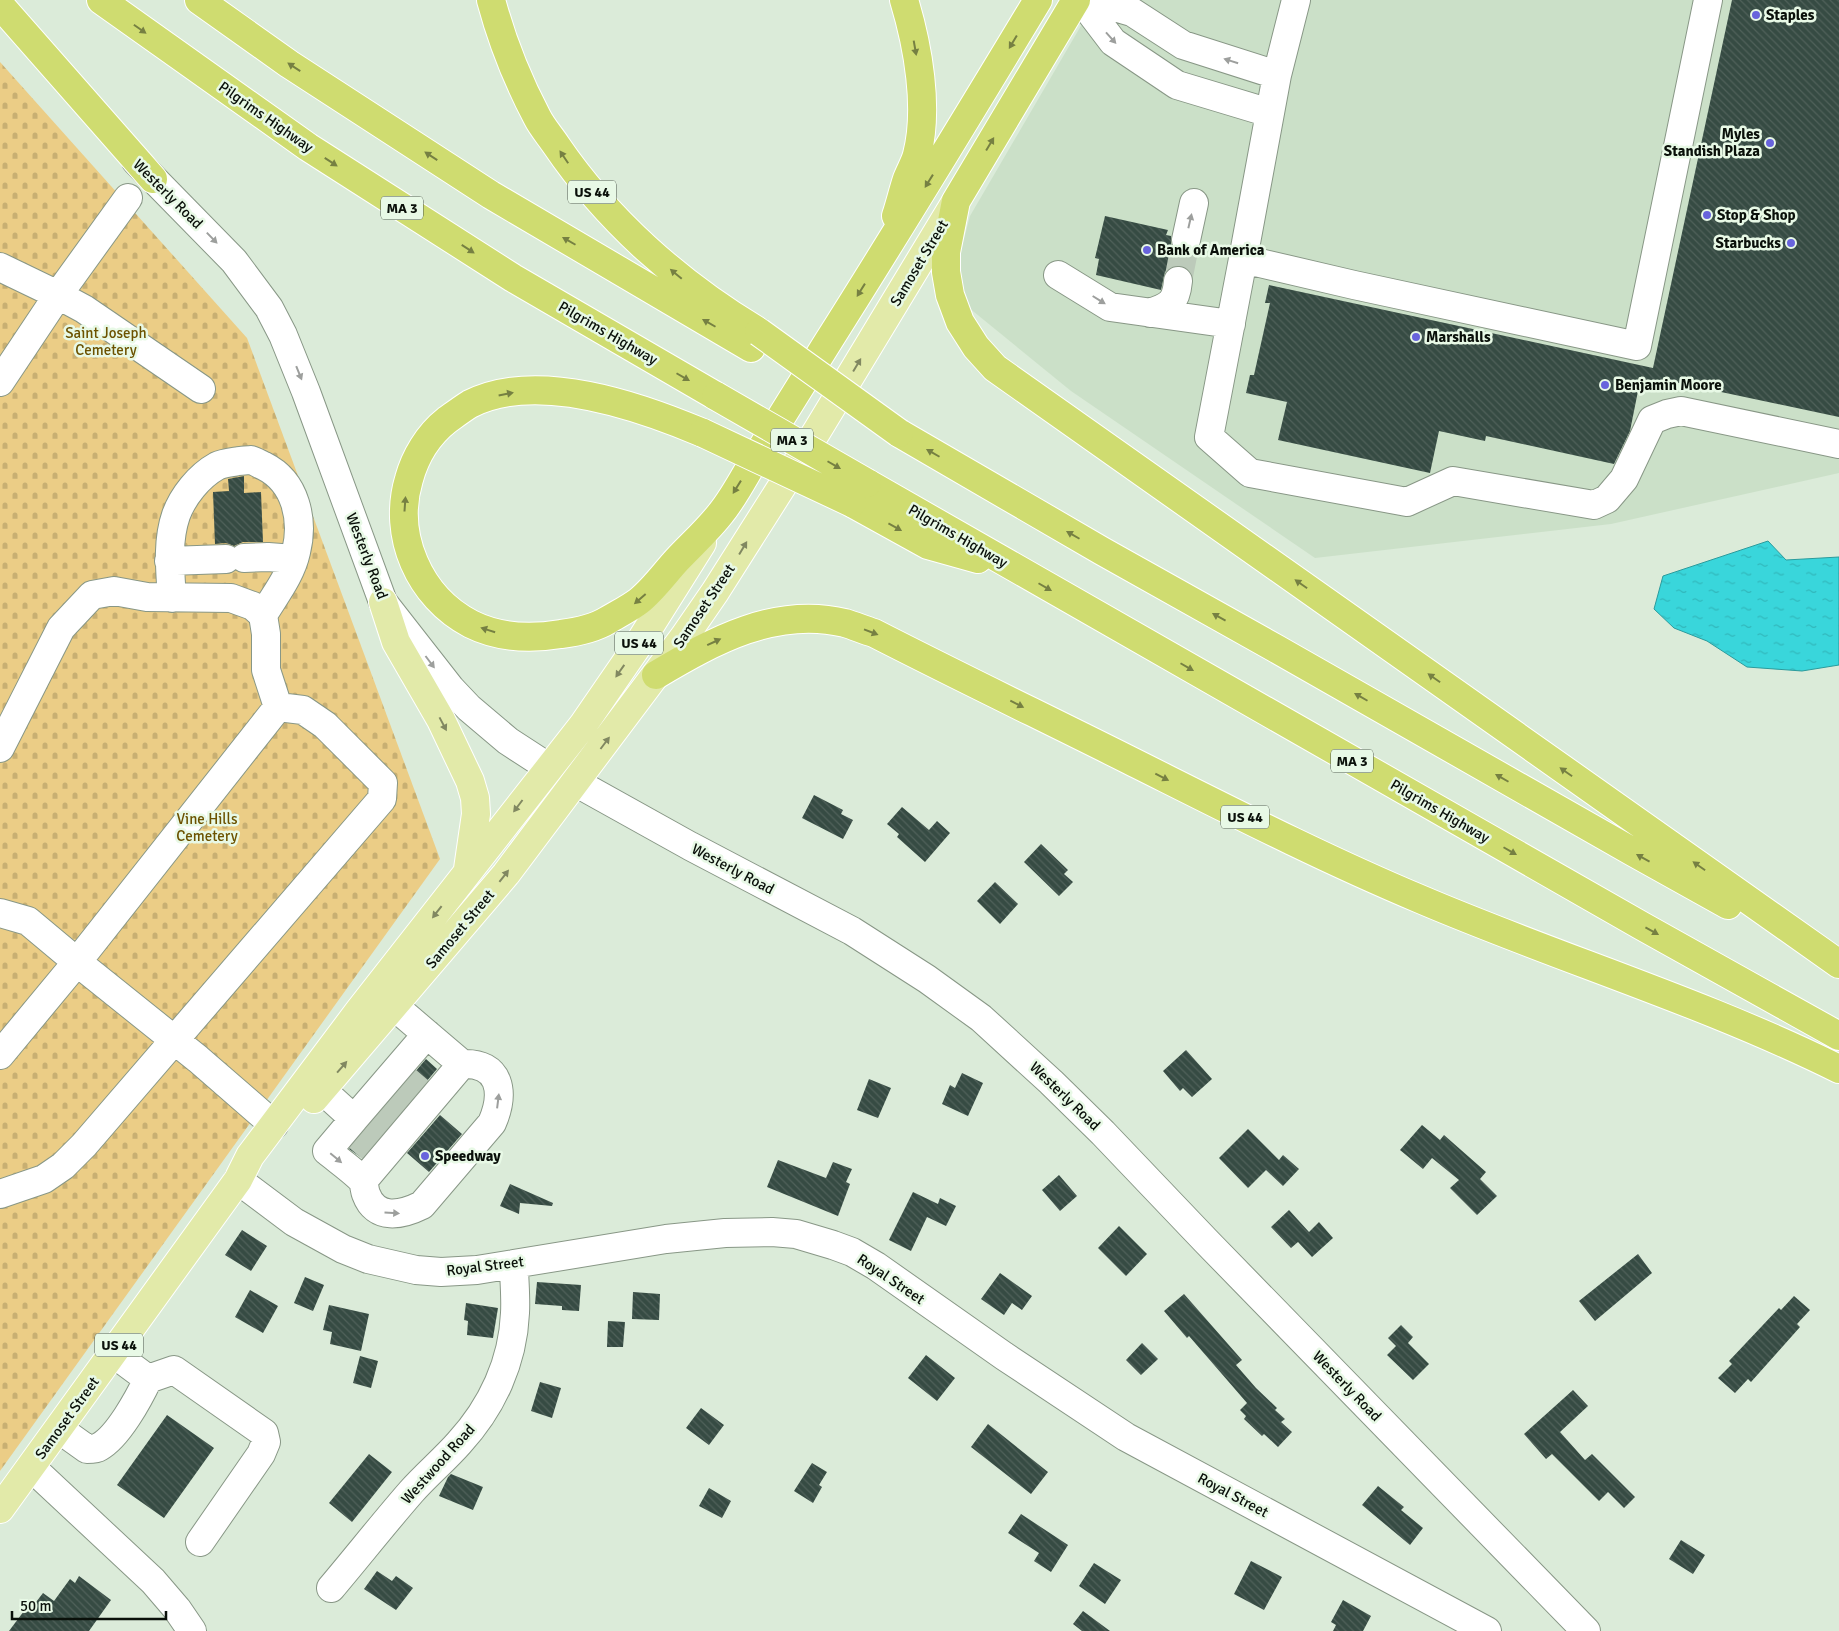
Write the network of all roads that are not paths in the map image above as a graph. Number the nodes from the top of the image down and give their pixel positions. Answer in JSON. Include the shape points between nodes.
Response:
{"nodes":[{"id":1,"x":101,"y":0,"type":"edge"},
{"id":2,"x":199,"y":0,"type":"edge"},
{"id":3,"x":491,"y":0,"type":"edge"},
{"id":4,"x":904,"y":0,"type":"edge"},
{"id":5,"x":1038,"y":0,"type":"edge"},
{"id":6,"x":1076,"y":0,"type":"edge"},
{"id":7,"x":1081,"y":0,"type":"edge"},
{"id":8,"x":1091,"y":0,"type":"edge"},
{"id":9,"x":1296,"y":0,"type":"edge"},
{"id":10,"x":1708,"y":0,"type":"edge"},
{"id":11,"x":0,"y":5,"type":"edge"},
{"id":12,"x":0,"y":26,"type":"edge"},
{"id":13,"x":1277,"y":75,"type":"junction"},
{"id":14,"x":1270,"y":113,"type":"junction"},
{"id":15,"x":153,"y":179,"type":"junction"},
{"id":16,"x":128,"y":198,"type":"dead end"},
{"id":17,"x":956,"y":201,"type":"junction"},
{"id":18,"x":1194,"y":203,"type":"dead end"},
{"id":19,"x":1186,"y":240,"type":"tunnel mouth"},
{"id":20,"x":887,"y":249,"type":"junction"},
{"id":21,"x":1243,"y":259,"type":"junction"},
{"id":22,"x":0,"y":267,"type":"edge"},
{"id":23,"x":1058,"y":275,"type":"dead end"},
{"id":24,"x":1178,"y":281,"type":"tunnel mouth"},
{"id":25,"x":58,"y":296,"type":"junction"},
{"id":26,"x":1150,"y":313,"type":"junction"},
{"id":27,"x":1231,"y":324,"type":"junction"},
{"id":28,"x":755,"y":340,"type":"junction"},
{"id":29,"x":0,"y":382,"type":"edge"},
{"id":30,"x":201,"y":389,"type":"dead end"},
{"id":31,"x":1839,"y":444,"type":"edge"},
{"id":32,"x":859,"y":494,"type":"junction"},
{"id":33,"x":722,"y":512,"type":"junction"},
{"id":34,"x":294,"y":559,"type":"junction"},
{"id":35,"x":169,"y":561,"type":"junction"},
{"id":36,"x":172,"y":598,"type":"junction"},
{"id":37,"x":383,"y":602,"type":"junction"},
{"id":38,"x":262,"y":615,"type":"junction"},
{"id":39,"x":656,"y":675,"type":"junction"},
{"id":40,"x":278,"y":707,"type":"junction"},
{"id":41,"x":0,"y":748,"type":"edge"},
{"id":42,"x":548,"y":767,"type":"junction"},
{"id":43,"x":575,"y":782,"type":"junction"},
{"id":44,"x":467,"y":874,"type":"junction"},
{"id":45,"x":0,"y":914,"type":"edge"},
{"id":46,"x":77,"y":962,"type":"junction"},
{"id":47,"x":1839,"y":965,"type":"edge"},
{"id":48,"x":394,"y":1006,"type":"junction"},
{"id":49,"x":427,"y":1034,"type":"junction"},
{"id":50,"x":1839,"y":1036,"type":"edge"},
{"id":51,"x":174,"y":1040,"type":"junction"},
{"id":52,"x":0,"y":1054,"type":"edge"},
{"id":53,"x":462,"y":1064,"type":"junction"},
{"id":54,"x":1839,"y":1069,"type":"edge"},
{"id":55,"x":322,"y":1090,"type":"junction"},
{"id":56,"x":374,"y":1105,"type":"junction"},
{"id":57,"x":274,"y":1125,"type":"junction"},
{"id":58,"x":238,"y":1180,"type":"junction"},
{"id":59,"x":363,"y":1181,"type":"junction"},
{"id":60,"x":0,"y":1194,"type":"edge"},
{"id":61,"x":514,"y":1264,"type":"junction"},
{"id":62,"x":113,"y":1353,"type":"junction"},
{"id":63,"x":148,"y":1379,"type":"junction"},
{"id":64,"x":59,"y":1429,"type":"junction"},
{"id":65,"x":31,"y":1467,"type":"junction"},
{"id":66,"x":0,"y":1509,"type":"edge"},
{"id":67,"x":200,"y":1542,"type":"dead end"},
{"id":68,"x":331,"y":1588,"type":"dead end"},
{"id":69,"x":192,"y":1631,"type":"edge"},
{"id":70,"x":1487,"y":1631,"type":"edge"},
{"id":71,"x":1586,"y":1631,"type":"edge"}],
"edges":[{"from":1,"to":32,"type":"highway","name":"Pilgrims Highway","number":"MA 3","one_way":true,"bridge":true,"via":[[316,153],[513,278],[716,396]]},
{"from":28,"to":2,"type":"highway","one_way":true,"via":[[491,195],[289,64]]},
{"from":28,"to":3,"type":"highway","number":"US 44","one_way":true,"via":[[663,263],[607,210],[570,166],[538,118],[512,67]]},
{"from":4,"to":20,"type":"highway","number":"US 44","one_way":true,"via":[[920,77],[922,112],[917,157],[907,178]]},
{"from":5,"to":20,"type":"highway","name":"Samoset Street","one_way":true},
{"from":17,"to":6,"type":"highway","name":"Samoset Street","one_way":true},
{"from":7,"to":14,"type":"street","one_way":true,"via":[[1113,42],[1177,84]]},
{"from":13,"to":8,"type":"street","one_way":true,"via":[[1182,45],[1132,12]]},
{"from":9,"to":13,"type":"street"},
{"from":10,"to":21,"type":"street","via":[[1637,346]]},
{"from":11,"to":15,"type":"highway"},
{"from":12,"to":15,"type":"street","name":"Westerly Road"},
{"from":13,"to":14,"type":"street"},
{"from":14,"to":21,"type":"street"},
{"from":15,"to":37,"type":"street","name":"Westerly Road","one_way":true,"via":[[234,261],[269,308],[306,392]]},
{"from":16,"to":25,"type":"street"},
{"from":39,"to":17,"type":"main road","name":"Samoset Street","one_way":true,"via":[[715,592],[812,439]]},
{"from":47,"to":17,"type":"highway","one_way":true,"via":[[995,368],[960,322],[950,295],[946,252]]},
{"from":19,"to":18,"type":"street","one_way":true},
{"from":20,"to":33,"type":"highway","name":"Samoset Street","number":"US 44","one_way":true},
{"from":21,"to":27,"type":"street"},
{"from":22,"to":25,"type":"street"},
{"from":23,"to":26,"type":"street","one_way":true,"via":[[1110,307]]},
{"from":24,"to":26,"type":"street","via":[[1174,301],[1166,308]]},
{"from":25,"to":29,"type":"street"},
{"from":25,"to":30,"type":"street","via":[[84,308]]},
{"from":26,"to":27,"type":"street"},
{"from":27,"to":31,"type":"street","via":[[1209,437],[1250,474],[1408,502],[1453,481],[1594,505],[1607,499],[1624,479],[1652,420],[1667,414],[1681,411]]},
{"from":47,"to":28,"type":"highway","number":"US 44","one_way":true,"bridge":true,"via":[[1102,551],[899,433]]},
{"from":33,"to":32,"type":"highway","one_way":true,"bridge":true,"via":[[640,600],[604,623],[544,637],[490,631],[470,623],[447,607],[417,570],[408,546],[404,505],[406,487],[419,453],[442,424],[472,403],[516,392],[567,392],[637,408]]},
{"from":32,"to":50,"type":"highway","name":"Pilgrims Highway","number":"MA 3","one_way":true,"via":[[928,545],[1015,569]]},
{"from":33,"to":42,"type":"main road","name":"Samoset Street","number":"US 44","one_way":true,"via":[[636,648],[583,725]]},
{"from":34,"to":35,"type":"street"},
{"from":34,"to":35,"type":"street","via":[[300,520],[293,497],[284,481],[251,460],[218,465],[190,490],[176,515]]},
{"from":34,"to":38,"type":"street","via":[[290,572]]},
{"from":35,"to":36,"type":"street"},
{"from":36,"to":38,"type":"street","via":[[231,598],[253,606]]},
{"from":36,"to":41,"type":"street","via":[[114,591],[92,595],[62,628]]},
{"from":37,"to":42,"type":"street","name":"Westerly Road","one_way":true,"via":[[469,708],[508,741]]},
{"from":37,"to":44,"type":"main road","one_way":true,"via":[[396,642],[441,720],[470,781],[476,814]]},
{"from":38,"to":40,"type":"street","via":[[266,634],[266,670]]},
{"from":43,"to":39,"type":"main road","name":"Samoset Street","number":"US 44","one_way":true},
{"from":39,"to":54,"type":"highway","number":"US 44","one_way":true,"via":[[714,642],[752,627],[795,620],[844,623],[874,633],[1362,873],[1508,935],[1687,1003]]},
{"from":40,"to":46,"type":"street"},
{"from":40,"to":51,"type":"street","via":[[304,710],[326,725],[383,783],[382,799]]},
{"from":42,"to":43,"type":"street","name":"Westerly Road"},
{"from":42,"to":44,"type":"main road","name":"Samoset Street","number":"US 44","one_way":true},
{"from":48,"to":43,"type":"main road","name":"Samoset Street","number":"US 44","one_way":true,"via":[[506,874]]},
{"from":43,"to":71,"type":"street","name":"Westerly Road","via":[[681,842],[852,931],[928,978],[982,1018],[1122,1152]]},
{"from":44,"to":57,"type":"main road","name":"Samoset Street","number":"US 44","one_way":true},
{"from":45,"to":46,"type":"street","via":[[28,920]]},
{"from":46,"to":51,"type":"street"},
{"from":46,"to":52,"type":"street"},
{"from":48,"to":49,"type":"street"},
{"from":55,"to":48,"type":"main road","name":"Samoset Street","number":"US 44","one_way":true},
{"from":49,"to":53,"type":"street"},
{"from":49,"to":56,"type":"street"},
{"from":51,"to":57,"type":"street"},
{"from":51,"to":60,"type":"street","via":[[63,1166],[44,1179]]},
{"from":53,"to":59,"type":"street","via":[[404,1127]]},
{"from":59,"to":53,"type":"street","one_way":true,"via":[[372,1205],[387,1214],[407,1212],[422,1205],[492,1123],[500,1096],[497,1082],[488,1069],[475,1063]]},
{"from":55,"to":56,"type":"street"},
{"from":55,"to":58,"type":"main road","name":"Samoset Street","number":"US 44","via":[[259,1164]]},
{"from":56,"to":59,"type":"street","one_way":true,"via":[[328,1151]]},
{"from":57,"to":58,"type":"main road","name":"Samoset Street","number":"US 44","via":[[250,1156]]},
{"from":58,"to":61,"type":"street","name":"Royal Street","via":[[302,1227],[368,1259],[441,1272]]},
{"from":58,"to":62,"type":"main road","name":"Samoset Street","number":"US 44"},
{"from":61,"to":68,"type":"street","name":"Westwood Road","via":[[516,1313],[511,1346],[491,1399],[460,1442],[412,1490]]},
{"from":61,"to":70,"type":"street","name":"Royal Street","via":[[666,1239],[733,1233],[796,1234],[852,1252],[1126,1438]]},
{"from":62,"to":63,"type":"street"},
{"from":62,"to":64,"type":"main road","name":"Samoset Street","number":"US 44"},
{"from":63,"to":64,"type":"street","via":[[137,1402],[98,1448],[87,1449]]},
{"from":63,"to":67,"type":"street","via":[[174,1370],[264,1433],[266,1442],[260,1454]]},
{"from":64,"to":65,"type":"main road","name":"Samoset Street","number":"US 44"},
{"from":65,"to":66,"type":"main road","name":"Samoset Street","number":"US 44"},
{"from":65,"to":69,"type":"street","via":[[153,1581]]}]}
